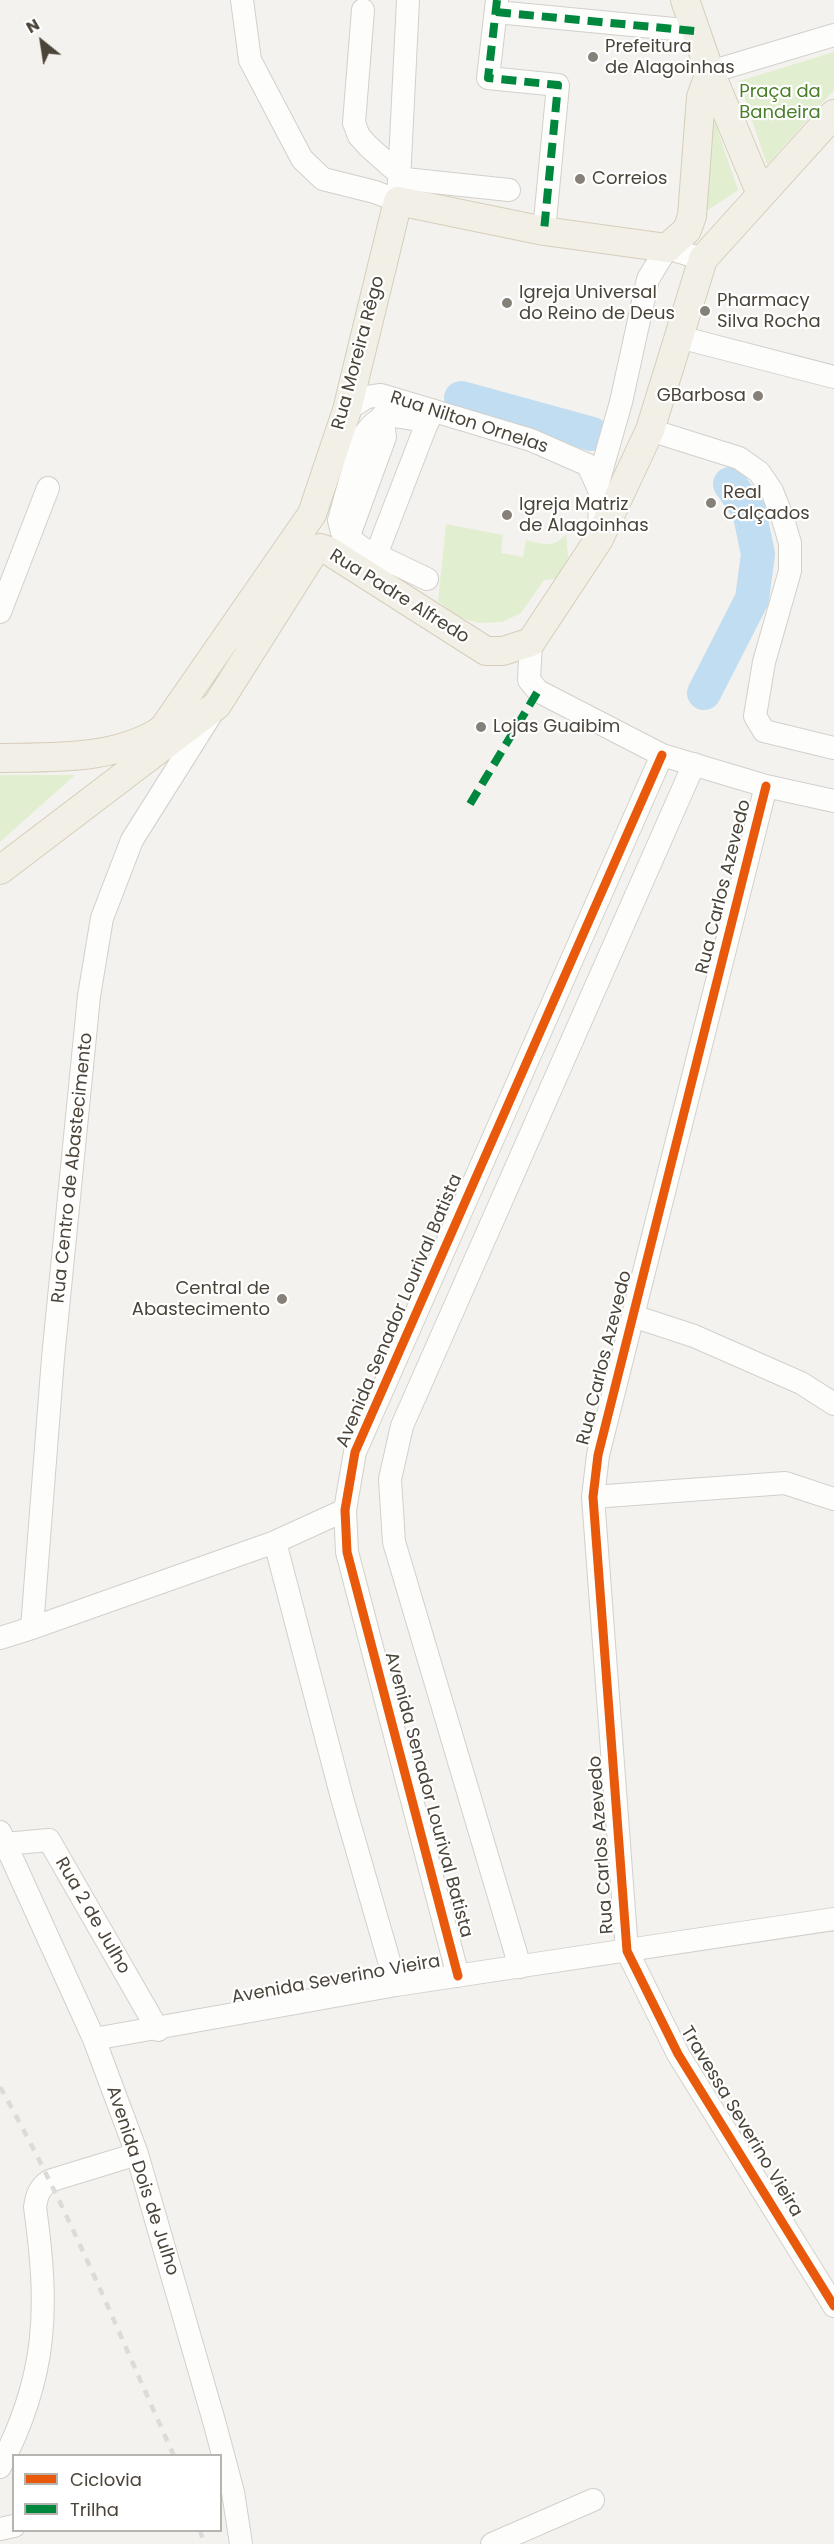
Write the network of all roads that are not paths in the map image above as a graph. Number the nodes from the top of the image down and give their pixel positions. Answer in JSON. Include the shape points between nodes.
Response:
{"nodes":[{"id":1,"x":242,"y":0,"type":"edge"},
{"id":2,"x":408,"y":0,"type":"edge"},
{"id":3,"x":685,"y":0,"type":"edge"},
{"id":4,"x":497,"y":6,"type":"edge"},
{"id":5,"x":363,"y":10,"type":"dead end"},
{"id":6,"x":695,"y":31,"type":"junction"},
{"id":7,"x":834,"y":35,"type":"edge"},
{"id":8,"x":710,"y":72,"type":"junction"},
{"id":9,"x":834,"y":114,"type":"edge"},
{"id":10,"x":399,"y":188,"type":"junction"},
{"id":11,"x":509,"y":190,"type":"dead end"},
{"id":12,"x":761,"y":194,"type":"junction"},
{"id":13,"x":544,"y":231,"type":"junction"},
{"id":14,"x":667,"y":248,"type":"junction"},
{"id":15,"x":703,"y":259,"type":"junction"},
{"id":16,"x":679,"y":337,"type":"junction"},
{"id":17,"x":834,"y":377,"type":"edge"},
{"id":18,"x":347,"y":410,"type":"junction"},
{"id":19,"x":430,"y":416,"type":"junction"},
{"id":20,"x":650,"y":430,"type":"junction"},
{"id":21,"x":598,"y":483,"type":"junction"},
{"id":22,"x":48,"y":488,"type":"dead end"},
{"id":23,"x":312,"y":514,"type":"junction"},
{"id":24,"x":599,"y":538,"type":"junction"},
{"id":25,"x":320,"y":548,"type":"junction"},
{"id":26,"x":10,"y":554,"type":"edge"},
{"id":27,"x":376,"y":555,"type":"junction"},
{"id":28,"x":427,"y":579,"type":"dead end"},
{"id":29,"x":0,"y":612,"type":"edge"},
{"id":30,"x":531,"y":642,"type":"junction"},
{"id":31,"x":217,"y":705,"type":"junction"},
{"id":32,"x":167,"y":734,"type":"junction"},
{"id":33,"x":834,"y":748,"type":"edge"},
{"id":34,"x":71,"y":754,"type":"junction"},
{"id":35,"x":662,"y":755,"type":"junction"},
{"id":36,"x":0,"y":758,"type":"edge"},
{"id":37,"x":693,"y":764,"type":"junction"},
{"id":38,"x":766,"y":786,"type":"junction"},
{"id":39,"x":834,"y":801,"type":"edge"},
{"id":40,"x":58,"y":826,"type":"junction"},
{"id":41,"x":0,"y":870,"type":"edge"},
{"id":42,"x":633,"y":1316,"type":"junction"},
{"id":43,"x":834,"y":1404,"type":"edge"},
{"id":44,"x":593,"y":1497,"type":"junction"},
{"id":45,"x":834,"y":1499,"type":"edge"},
{"id":46,"x":345,"y":1510,"type":"junction"},
{"id":47,"x":275,"y":1542,"type":"junction"},
{"id":48,"x":32,"y":1628,"type":"junction"},
{"id":49,"x":0,"y":1638,"type":"edge"},
{"id":50,"x":3,"y":1838,"type":"edge"},
{"id":51,"x":834,"y":1919,"type":"edge"},
{"id":52,"x":627,"y":1951,"type":"junction"},
{"id":53,"x":520,"y":1966,"type":"junction"},
{"id":54,"x":459,"y":1976,"type":"junction"},
{"id":55,"x":396,"y":1985,"type":"junction"},
{"id":56,"x":158,"y":2030,"type":"junction"},
{"id":57,"x":94,"y":2039,"type":"junction"},
{"id":58,"x":137,"y":2154,"type":"junction"},
{"id":59,"x":834,"y":2306,"type":"edge"},
{"id":60,"x":0,"y":2467,"type":"edge"},
{"id":61,"x":593,"y":2500,"type":"dead end"},
{"id":62,"x":241,"y":2544,"type":"edge"},
{"id":63,"x":492,"y":2544,"type":"edge"}],
"edges":[{"from":1,"to":10,"type":"street","via":[[250,60],[302,159],[323,179],[375,192]]},
{"from":2,"to":10,"type":"street"},
{"from":3,"to":6,"type":"main road"},
{"from":4,"to":6,"type":"street"},
{"from":4,"to":13,"type":"street","via":[[488,78],[558,85]]},
{"from":5,"to":10,"type":"street","via":[[354,123],[359,136]]},
{"from":6,"to":8,"type":"main road"},
{"from":7,"to":8,"type":"street"},
{"from":8,"to":12,"type":"main road"},
{"from":8,"to":14,"type":"main road","via":[[701,97],[692,216],[687,230]]},
{"from":9,"to":12,"type":"main road"},
{"from":10,"to":11,"type":"street","via":[[410,181]]},
{"from":10,"to":13,"type":"main road"},
{"from":10,"to":18,"type":"main road","name":"Rua Moreira Rêgo"},
{"from":12,"to":15,"type":"main road"},
{"from":13,"to":14,"type":"main road"},
{"from":14,"to":15,"type":"street"},
{"from":14,"to":21,"type":"street","via":[[648,279],[621,402]]},
{"from":15,"to":16,"type":"main road"},
{"from":16,"to":17,"type":"street"},
{"from":16,"to":20,"type":"main road"},
{"from":18,"to":19,"type":"street","name":"Rua Nilton Ornelas","via":[[375,394]]},
{"from":18,"to":23,"type":"main road","name":"Rua Moreira Rêgo"},
{"from":19,"to":21,"type":"street","name":"Rua Nilton Ornelas","via":[[531,440],[588,465]]},
{"from":19,"to":27,"type":"street"},
{"from":19,"to":27,"type":"street","via":[[382,416],[386,437],[348,538]]},
{"from":20,"to":24,"type":"main road"},
{"from":20,"to":33,"type":"street","via":[[739,458],[759,471],[772,491],[790,543],[790,571],[764,663],[755,716],[764,731]]},
{"from":21,"to":24,"type":"street"},
{"from":22,"to":26,"type":"street"},
{"from":23,"to":25,"type":"main road"},
{"from":23,"to":32,"type":"main road","name":"Rua Moreira Rêgo"},
{"from":24,"to":30,"type":"main road"},
{"from":25,"to":30,"type":"main road","name":"Rua Padre Alfredo","via":[[477,647],[493,652]]},
{"from":25,"to":31,"type":"main road","via":[[315,550]]},
{"from":26,"to":29,"type":"street"},
{"from":27,"to":28,"type":"street"},
{"from":30,"to":35,"type":"street","via":[[529,680],[538,691]]},
{"from":31,"to":32,"type":"main road"},
{"from":31,"to":48,"type":"street","name":"Rua Centro de Abastecimento","via":[[132,840],[102,918],[89,996],[53,1358]]},
{"from":32,"to":34,"type":"main road","via":[[136,745]]},
{"from":32,"to":40,"type":"main road"},
{"from":34,"to":36,"type":"main road"},
{"from":34,"to":40,"type":"main road","via":[[83,766],[87,781]]},
{"from":35,"to":37,"type":"street"},
{"from":35,"to":46,"type":"street","name":"Avenida Senador Lourival Batista","via":[[355,1452]]},
{"from":37,"to":38,"type":"street"},
{"from":37,"to":53,"type":"street","name":"Avenida Senador Lourival Batista","via":[[402,1426],[390,1479],[394,1542]]},
{"from":38,"to":39,"type":"street"},
{"from":38,"to":42,"type":"street","name":"Rua Carlos Azevedo"},
{"from":40,"to":41,"type":"main road"},
{"from":42,"to":43,"type":"street","via":[[694,1336],[801,1383]]},
{"from":42,"to":44,"type":"street","name":"Rua Carlos Azevedo","via":[[598,1455]]},
{"from":44,"to":45,"type":"street","via":[[784,1483]]},
{"from":44,"to":52,"type":"street","name":"Rua Carlos Azevedo"},
{"from":46,"to":47,"type":"street"},
{"from":46,"to":54,"type":"street","name":"Avenida Senador Lourival Batista","via":[[346,1552]]},
{"from":47,"to":48,"type":"street"},
{"from":47,"to":55,"type":"street"},
{"from":48,"to":49,"type":"street"},
{"from":50,"to":56,"type":"street","name":"Rua 2 de Julho","via":[[49,1840]]},
{"from":50,"to":57,"type":"street","name":"Avenida Dois de Julho"},
{"from":51,"to":52,"type":"street","name":"Avenida Severino Vieira"},
{"from":52,"to":53,"type":"street","name":"Avenida Severino Vieira"},
{"from":52,"to":59,"type":"street","name":"Travessa Severino Vieira","via":[[678,2054]]},
{"from":53,"to":54,"type":"street","name":"Avenida Severino Vieira"},
{"from":54,"to":55,"type":"street","name":"Avenida Severino Vieira"},
{"from":55,"to":56,"type":"street","name":"Avenida Severino Vieira"},
{"from":56,"to":57,"type":"street","name":"Avenida Severino Vieira"},
{"from":57,"to":58,"type":"street","name":"Avenida Dois de Julho"},
{"from":58,"to":60,"type":"street","via":[[42,2186],[35,2207],[45,2282],[43,2334],[35,2380],[17,2435]]},
{"from":58,"to":62,"type":"street","name":"Avenida Dois de Julho","via":[[233,2492]]},
{"from":61,"to":63,"type":"street"}]}
